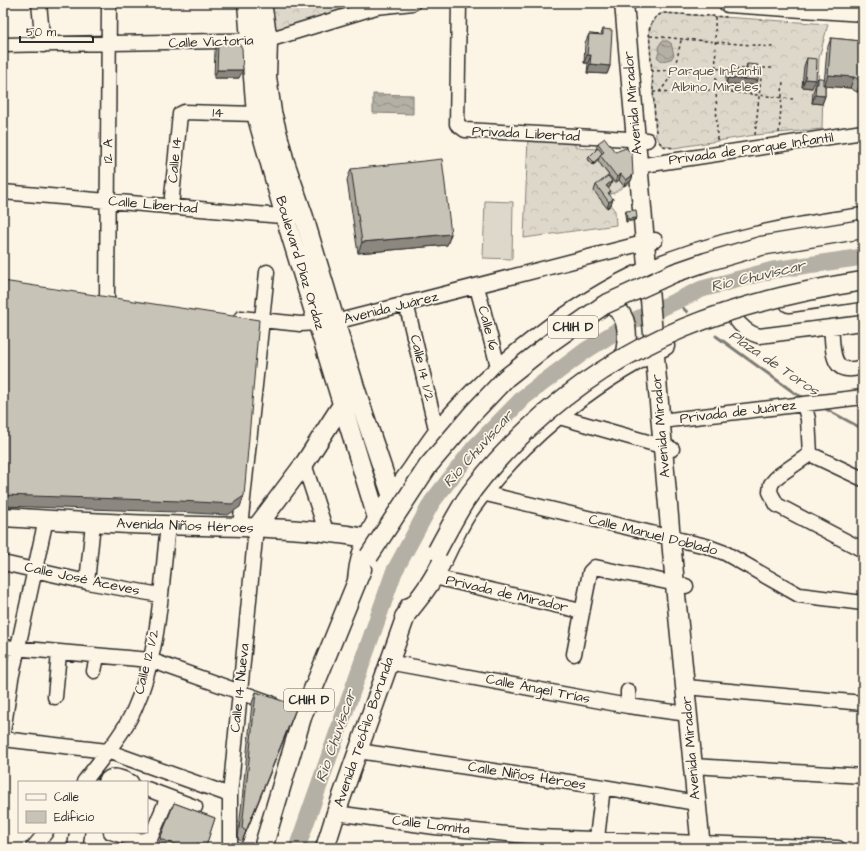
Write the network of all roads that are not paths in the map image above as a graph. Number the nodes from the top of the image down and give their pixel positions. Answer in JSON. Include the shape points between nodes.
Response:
{"nodes":[{"id":1,"x":39,"y":3,"type":"edge"},
{"id":2,"x":108,"y":3,"type":"edge"},
{"id":3,"x":247,"y":3,"type":"edge"},
{"id":4,"x":262,"y":3,"type":"edge"},
{"id":5,"x":413,"y":3,"type":"edge"},
{"id":6,"x":459,"y":3,"type":"edge"},
{"id":7,"x":624,"y":3,"type":"edge"},
{"id":8,"x":636,"y":3,"type":"edge"},
{"id":9,"x":728,"y":3,"type":"edge"},
{"id":10,"x":863,"y":12,"type":"edge"},
{"id":11,"x":268,"y":40,"type":"junction"},
{"id":12,"x":249,"y":41,"type":"junction"},
{"id":13,"x":3,"y":45,"type":"edge"},
{"id":14,"x":43,"y":45,"type":"junction"},
{"id":15,"x":109,"y":45,"type":"junction"},
{"id":16,"x":180,"y":114,"type":"joint"},
{"id":17,"x":256,"y":114,"type":"junction"},
{"id":18,"x":863,"y":132,"type":"edge"},
{"id":19,"x":642,"y":140,"type":"junction"},
{"id":20,"x":644,"y":165,"type":"junction"},
{"id":21,"x":3,"y":192,"type":"edge"},
{"id":22,"x":108,"y":201,"type":"junction"},
{"id":23,"x":171,"y":207,"type":"junction"},
{"id":24,"x":285,"y":217,"type":"junction"},
{"id":25,"x":304,"y":217,"type":"junction"},
{"id":26,"x":863,"y":217,"type":"edge"},
{"id":27,"x":863,"y":228,"type":"edge"},
{"id":28,"x":650,"y":242,"type":"junction"},
{"id":29,"x":652,"y":268,"type":"junction"},
{"id":30,"x":267,"y":272,"type":"dead end"},
{"id":31,"x":863,"y":282,"type":"edge"},
{"id":32,"x":477,"y":287,"type":"junction"},
{"id":33,"x":863,"y":292,"type":"edge"},
{"id":34,"x":92,"y":298,"type":"edge"},
{"id":35,"x":596,"y":299,"type":"junction"},
{"id":36,"x":107,"y":300,"type":"junction"},
{"id":37,"x":122,"y":302,"type":"edge"},
{"id":38,"x":406,"y":303,"type":"junction"},
{"id":39,"x":231,"y":316,"type":"edge"},
{"id":40,"x":735,"y":318,"type":"junction"},
{"id":41,"x":262,"y":321,"type":"junction"},
{"id":42,"x":327,"y":323,"type":"junction"},
{"id":43,"x":863,"y":323,"type":"edge"},
{"id":44,"x":831,"y":327,"type":"junction"},
{"id":45,"x":660,"y":349,"type":"junction"},
{"id":46,"x":863,"y":368,"type":"edge"},
{"id":47,"x":622,"y":369,"type":"junction"},
{"id":48,"x":498,"y":370,"type":"junction"},
{"id":49,"x":355,"y":387,"type":"junction"},
{"id":50,"x":863,"y":397,"type":"edge"},
{"id":51,"x":342,"y":404,"type":"junction"},
{"id":52,"x":804,"y":404,"type":"junction"},
{"id":53,"x":556,"y":416,"type":"junction"},
{"id":54,"x":665,"y":421,"type":"junction"},
{"id":55,"x":437,"y":433,"type":"junction"},
{"id":56,"x":668,"y":447,"type":"junction"},
{"id":57,"x":810,"y":454,"type":"junction"},
{"id":58,"x":304,"y":464,"type":"junction"},
{"id":59,"x":863,"y":480,"type":"edge"},
{"id":60,"x":482,"y":493,"type":"junction"},
{"id":61,"x":392,"y":497,"type":"junction"},
{"id":62,"x":3,"y":517,"type":"edge"},
{"id":63,"x":377,"y":518,"type":"junction"},
{"id":64,"x":46,"y":520,"type":"junction"},
{"id":65,"x":93,"y":523,"type":"junction"},
{"id":66,"x":168,"y":525,"type":"junction"},
{"id":67,"x":248,"y":527,"type":"junction"},
{"id":68,"x":326,"y":531,"type":"junction"},
{"id":69,"x":366,"y":538,"type":"junction"},
{"id":70,"x":676,"y":538,"type":"junction"},
{"id":71,"x":863,"y":550,"type":"edge"},
{"id":72,"x":3,"y":563,"type":"edge"},
{"id":73,"x":34,"y":569,"type":"junction"},
{"id":74,"x":434,"y":577,"type":"junction"},
{"id":75,"x":357,"y":580,"type":"junction"},
{"id":76,"x":87,"y":582,"type":"junction"},
{"id":77,"x":680,"y":585,"type":"junction"},
{"id":78,"x":160,"y":595,"type":"junction"},
{"id":79,"x":863,"y":603,"type":"edge"},
{"id":80,"x":581,"y":611,"type":"junction"},
{"id":81,"x":404,"y":616,"type":"junction"},
{"id":82,"x":3,"y":647,"type":"edge"},
{"id":83,"x":18,"y":648,"type":"junction"},
{"id":84,"x":59,"y":653,"type":"junction"},
{"id":85,"x":574,"y":654,"type":"dead end"},
{"id":86,"x":97,"y":657,"type":"junction"},
{"id":87,"x":150,"y":660,"type":"junction"},
{"id":88,"x":388,"y":662,"type":"junction"},
{"id":89,"x":94,"y":671,"type":"dead end"},
{"id":90,"x":690,"y":687,"type":"junction"},
{"id":91,"x":628,"y":690,"type":"dead end"},
{"id":92,"x":240,"y":692,"type":"junction"},
{"id":93,"x":55,"y":697,"type":"dead end"},
{"id":94,"x":863,"y":703,"type":"edge"},
{"id":95,"x":628,"y":706,"type":"junction"},
{"id":96,"x":292,"y":710,"type":"junction"},
{"id":97,"x":688,"y":714,"type":"junction"},
{"id":98,"x":3,"y":732,"type":"edge"},
{"id":99,"x":3,"y":739,"type":"edge"},
{"id":100,"x":107,"y":751,"type":"junction"},
{"id":101,"x":358,"y":751,"type":"junction"},
{"id":102,"x":697,"y":766,"type":"junction"},
{"id":103,"x":863,"y":776,"type":"edge"},
{"id":104,"x":85,"y":781,"type":"edge"},
{"id":105,"x":106,"y":781,"type":"edge"},
{"id":106,"x":128,"y":781,"type":"edge"},
{"id":107,"x":603,"y":787,"type":"junction"},
{"id":108,"x":148,"y":789,"type":"edge"},
{"id":109,"x":230,"y":795,"type":"junction"},
{"id":110,"x":168,"y":797,"type":"junction"},
{"id":111,"x":696,"y":803,"type":"junction"},
{"id":112,"x":195,"y":807,"type":"dead end"},
{"id":113,"x":336,"y":813,"type":"junction"},
{"id":114,"x":45,"y":833,"type":"edge"},
{"id":115,"x":77,"y":833,"type":"edge"},
{"id":116,"x":114,"y":833,"type":"edge"},
{"id":117,"x":538,"y":842,"type":"edge"},
{"id":118,"x":597,"y":843,"type":"edge"},
{"id":119,"x":705,"y":846,"type":"edge"},
{"id":120,"x":34,"y":848,"type":"edge"},
{"id":121,"x":75,"y":848,"type":"edge"},
{"id":122,"x":230,"y":848,"type":"edge"},
{"id":123,"x":263,"y":848,"type":"edge"},
{"id":124,"x":325,"y":848,"type":"edge"},
{"id":125,"x":838,"y":848,"type":"edge"}],
"edges":[{"from":1,"to":14,"type":"street"},
{"from":2,"to":15,"type":"street","name":"12 A"},
{"from":3,"to":12,"type":"main road","name":"Boulevard Díaz Ordaz"},
{"from":4,"to":11,"type":"main road","name":"Boulevard Díaz Ordaz"},
{"from":5,"to":11,"type":"street","name":"Calle Victoria","via":[[376,7]]},
{"from":6,"to":19,"type":"street","name":"Privada Libertad","via":[[457,124],[460,128]]},
{"from":7,"to":19,"type":"main road","name":"Avenida Mirador"},
{"from":8,"to":19,"type":"main road","name":"Avenida Mirador"},
{"from":9,"to":10,"type":"main road"},
{"from":11,"to":12,"type":"street","name":"Calle Victoria"},
{"from":11,"to":25,"type":"main road","name":"Boulevard Díaz Ordaz","via":[[267,77],[272,112],[285,162]]},
{"from":12,"to":15,"type":"street","name":"Calle Victoria"},
{"from":12,"to":17,"type":"main road","name":"Boulevard Díaz Ordaz"},
{"from":13,"to":14,"type":"street","name":"Calle Victoria"},
{"from":14,"to":15,"type":"street","name":"Calle Victoria"},
{"from":15,"to":22,"type":"street","name":"12 A"},
{"from":16,"to":17,"type":"street","name":"14"},
{"from":16,"to":23,"type":"street","name":"Calle 14"},
{"from":17,"to":24,"type":"main road","name":"Boulevard Díaz Ordaz"},
{"from":18,"to":20,"type":"street","name":"Privada de Parque Infantil"},
{"from":19,"to":20,"type":"main road","name":"Avenida Mirador"},
{"from":20,"to":28,"type":"main road","name":"Avenida Mirador"},
{"from":21,"to":22,"type":"street","name":"Calle Libertad"},
{"from":22,"to":23,"type":"street","name":"Calle Libertad"},
{"from":22,"to":36,"type":"street","name":"12 A"},
{"from":23,"to":24,"type":"street","name":"Calle Libertad"},
{"from":24,"to":25,"type":"street","name":"Calle Libertad"},
{"from":24,"to":42,"type":"main road","name":"Boulevard Díaz Ordaz"},
{"from":25,"to":42,"type":"main road","name":"Boulevard Díaz Ordaz"},
{"from":26,"to":29,"type":"main road","via":[[786,228],[752,236]]},
{"from":27,"to":75,"type":"main road","number":"CHIH D","bridge":true,"via":[[761,246],[706,262],[674,273],[604,305],[506,378],[472,413],[428,466],[369,556]]},
{"from":28,"to":29,"type":"main road","name":"Avenida Mirador"},
{"from":28,"to":32,"type":"street","name":"Avenida Juárez"},
{"from":29,"to":35,"type":"main road"},
{"from":29,"to":45,"type":"main road","name":"Avenida Mirador"},
{"from":30,"to":41,"type":"street","name":"Calle 14 Nueva"},
{"from":31,"to":81,"type":"main road","name":"Avenida Teófilo Borunda","bridge":true,"via":[[793,293],[715,315],[671,332],[633,351],[551,408],[508,448],[465,500]]},
{"from":32,"to":38,"type":"street","name":"Avenida Juárez"},
{"from":32,"to":48,"type":"street","name":"Calle 16"},
{"from":33,"to":40,"type":"main road","name":"Avenida Teófilo Borunda","via":[[797,301]]},
{"from":34,"to":36,"type":"street"},
{"from":35,"to":47,"type":"main road","via":[[618,310],[626,328],[627,340]]},
{"from":35,"to":48,"type":"main road","via":[[564,318]]},
{"from":36,"to":37,"type":"street"},
{"from":38,"to":42,"type":"street","name":"Avenida Juárez"},
{"from":38,"to":55,"type":"street","name":"Calle 14 1/2"},
{"from":39,"to":41,"type":"street","name":"Avenida Juárez"},
{"from":40,"to":44,"type":"street","via":[[751,334],[759,336]]},
{"from":40,"to":45,"type":"main road","name":"Avenida Teófilo Borunda","via":[[700,330]]},
{"from":41,"to":42,"type":"street","name":"Avenida Juárez"},
{"from":41,"to":67,"type":"street","name":"Calle 14 Nueva"},
{"from":42,"to":49,"type":"main road","name":"Boulevard Díaz Ordaz"},
{"from":42,"to":51,"type":"main road","name":"Boulevard Díaz Ordaz"},
{"from":43,"to":44,"type":"street"},
{"from":44,"to":46,"type":"street","via":[[838,366],[846,370]]},
{"from":45,"to":47,"type":"main road","name":"Avenida Teófilo Borunda"},
{"from":45,"to":54,"type":"main road","name":"Avenida Mirador"},
{"from":47,"to":53,"type":"main road","name":"Avenida Teófilo Borunda"},
{"from":48,"to":55,"type":"main road"},
{"from":49,"to":51,"type":"main road"},
{"from":49,"to":61,"type":"main road","name":"Boulevard Díaz Ordaz"},
{"from":50,"to":52,"type":"street","name":"Privada de Juárez"},
{"from":51,"to":58,"type":"main road"},
{"from":51,"to":63,"type":"main road","name":"Boulevard Díaz Ordaz"},
{"from":52,"to":54,"type":"street","name":"Privada de Juárez"},
{"from":52,"to":57,"type":"street","via":[[808,419]]},
{"from":53,"to":56,"type":"street"},
{"from":53,"to":60,"type":"main road","name":"Avenida Teófilo Borunda"},
{"from":54,"to":56,"type":"main road","name":"Avenida Mirador"},
{"from":55,"to":61,"type":"main road"},
{"from":56,"to":70,"type":"main road","name":"Avenida Mirador"},
{"from":57,"to":59,"type":"street"},
{"from":57,"to":71,"type":"street","via":[[770,484],[772,498],[777,505]]},
{"from":58,"to":67,"type":"main road"},
{"from":58,"to":68,"type":"street"},
{"from":60,"to":70,"type":"street","name":"Calle Manuel Doblado"},
{"from":60,"to":74,"type":"main road","name":"Avenida Teófilo Borunda","via":[[466,515]]},
{"from":61,"to":63,"type":"main road"},
{"from":62,"to":64,"type":"main road","name":"Avenida Niños Héroes"},
{"from":63,"to":69,"type":"main road"},
{"from":64,"to":65,"type":"main road","name":"Avenida Niños Héroes"},
{"from":64,"to":73,"type":"street"},
{"from":65,"to":66,"type":"main road","name":"Avenida Niños Héroes"},
{"from":65,"to":76,"type":"street"},
{"from":66,"to":67,"type":"main road","name":"Avenida Niños Héroes"},
{"from":66,"to":78,"type":"street","name":"Calle 12 1/2"},
{"from":67,"to":68,"type":"main road","name":"Avenida Niños Héroes"},
{"from":67,"to":92,"type":"street","name":"Calle 14 Nueva"},
{"from":68,"to":69,"type":"main road","name":"Avenida Niños Héroes"},
{"from":69,"to":75,"type":"main road","via":[[359,561]]},
{"from":70,"to":77,"type":"main road","name":"Avenida Mirador"},
{"from":70,"to":79,"type":"street","name":"Calle Manuel Doblado","via":[[725,553],[799,595]]},
{"from":72,"to":73,"type":"street","name":"Calle José Aceves"},
{"from":73,"to":76,"type":"street","name":"Calle José Aceves"},
{"from":73,"to":83,"type":"street"},
{"from":74,"to":80,"type":"street","name":"Privada de Mirador"},
{"from":74,"to":81,"type":"main road","name":"Avenida Teófilo Borunda"},
{"from":75,"to":96,"type":"main road","number":"CHIH D"},
{"from":76,"to":78,"type":"street","name":"Calle José Aceves"},
{"from":77,"to":80,"type":"street","name":"Privada de Mirador","via":[[596,567],[590,572]]},
{"from":77,"to":90,"type":"main road","name":"Avenida Mirador"},
{"from":78,"to":87,"type":"street","name":"Calle 12 1/2"},
{"from":80,"to":85,"type":"street","name":"Privada de Mirador"},
{"from":81,"to":88,"type":"main road","name":"Avenida Teófilo Borunda"},
{"from":82,"to":83,"type":"street"},
{"from":83,"to":84,"type":"street"},
{"from":83,"to":98,"type":"street"},
{"from":84,"to":86,"type":"street"},
{"from":84,"to":93,"type":"street"},
{"from":86,"to":87,"type":"street"},
{"from":86,"to":89,"type":"street"},
{"from":87,"to":92,"type":"street"},
{"from":87,"to":100,"type":"street","name":"Calle 12 1/2","via":[[144,686],[133,710],[124,729]]},
{"from":88,"to":95,"type":"street","name":"Calle Ángel Trías"},
{"from":88,"to":101,"type":"main road","name":"Avenida Teófilo Borunda"},
{"from":90,"to":94,"type":"street"},
{"from":90,"to":97,"type":"main road","name":"Avenida Mirador"},
{"from":90,"to":102,"type":"main road","name":"Avenida Mirador"},
{"from":91,"to":95,"type":"street"},
{"from":92,"to":96,"type":"street"},
{"from":92,"to":109,"type":"street","name":"Calle 14 Nueva"},
{"from":95,"to":97,"type":"street","name":"Calle Ángel Trías"},
{"from":96,"to":123,"type":"main road","number":"CHIH D"},
{"from":97,"to":102,"type":"main road","name":"Avenida Mirador"},
{"from":99,"to":100,"type":"street"},
{"from":100,"to":104,"type":"street","name":"Calle 12 1/2"},
{"from":100,"to":109,"type":"street"},
{"from":101,"to":107,"type":"street","name":"Calle Niños Héroes"},
{"from":101,"to":113,"type":"main road","name":"Avenida Teófilo Borunda"},
{"from":102,"to":103,"type":"street"},
{"from":102,"to":111,"type":"main road","name":"Avenida Mirador"},
{"from":102,"to":119,"type":"main road","name":"Avenida Mirador"},
{"from":105,"to":106,"type":"street","via":[[111,776]]},
{"from":107,"to":111,"type":"street","name":"Calle Niños Héroes"},
{"from":107,"to":118,"type":"street"},
{"from":108,"to":110,"type":"street"},
{"from":109,"to":122,"type":"street","name":"Calle 14 Nueva"},
{"from":110,"to":112,"type":"street"},
{"from":110,"to":116,"type":"street","via":[[150,839],[139,841]]},
{"from":111,"to":119,"type":"main road","name":"Avenida Mirador"},
{"from":113,"to":117,"type":"street","name":"Calle Lomita"},
{"from":113,"to":124,"type":"main road","name":"Avenida Teófilo Borunda"},
{"from":114,"to":120,"type":"street"},
{"from":115,"to":121,"type":"street"},
{"from":117,"to":118,"type":"street","name":"Calle Lomita"},
{"from":118,"to":119,"type":"street","name":"Calle Lomita"},
{"from":119,"to":125,"type":"street","name":"Calle Lomita"}]}
